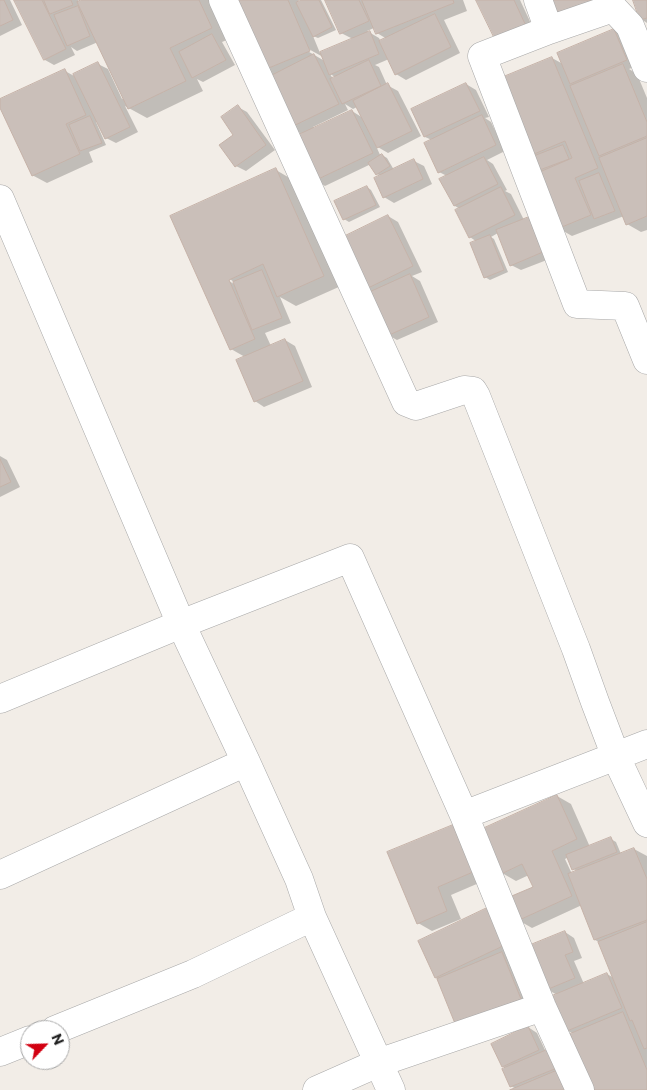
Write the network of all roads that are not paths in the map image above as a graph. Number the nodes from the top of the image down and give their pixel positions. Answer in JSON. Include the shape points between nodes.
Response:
{"nodes":[{"id":1,"x":223,"y":0,"type":"edge"},
{"id":2,"x":538,"y":0,"type":"edge"},
{"id":3,"x":550,"y":30,"type":"junction"},
{"id":4,"x":647,"y":68,"type":"edge"},
{"id":5,"x":0,"y":199,"type":"edge"},
{"id":6,"x":647,"y":360,"type":"edge"},
{"id":7,"x":181,"y":624,"type":"junction"},
{"id":8,"x":0,"y":699,"type":"edge"},
{"id":9,"x":647,"y":744,"type":"edge"},
{"id":10,"x":616,"y":757,"type":"junction"},
{"id":11,"x":246,"y":762,"type":"junction"},
{"id":12,"x":464,"y":815,"type":"junction"},
{"id":13,"x":647,"y":824,"type":"edge"},
{"id":14,"x":0,"y":875,"type":"edge"},
{"id":15,"x":312,"y":916,"type":"junction"},
{"id":16,"x":542,"y":1007,"type":"junction"},
{"id":17,"x":70,"y":1024,"type":"edge"},
{"id":18,"x":20,"y":1044,"type":"edge"},
{"id":19,"x":0,"y":1052,"type":"edge"},
{"id":20,"x":378,"y":1063,"type":"junction"},
{"id":21,"x":317,"y":1090,"type":"edge"},
{"id":22,"x":391,"y":1090,"type":"edge"},
{"id":23,"x":580,"y":1090,"type":"edge"}],
"edges":[{"from":1,"to":10,"type":"street","via":[[406,402],[416,406],[464,390],[473,391],[476,396]]},
{"from":2,"to":3,"type":"street"},
{"from":3,"to":4,"type":"street","via":[[613,8],[630,26]]},
{"from":3,"to":6,"type":"street","via":[[482,56],[577,304],[625,306]]},
{"from":5,"to":7,"type":"street"},
{"from":7,"to":8,"type":"street"},
{"from":7,"to":11,"type":"street"},
{"from":7,"to":12,"type":"street","via":[[350,558]]},
{"from":9,"to":10,"type":"street"},
{"from":10,"to":12,"type":"street"},
{"from":10,"to":13,"type":"street"},
{"from":11,"to":14,"type":"street"},
{"from":11,"to":15,"type":"street","via":[[299,879]]},
{"from":12,"to":16,"type":"street"},
{"from":15,"to":17,"type":"street","via":[[193,974]]},
{"from":15,"to":20,"type":"street"},
{"from":16,"to":20,"type":"street"},
{"from":16,"to":23,"type":"street"},
{"from":18,"to":19,"type":"street"},
{"from":20,"to":21,"type":"street"},
{"from":20,"to":22,"type":"street"}]}
